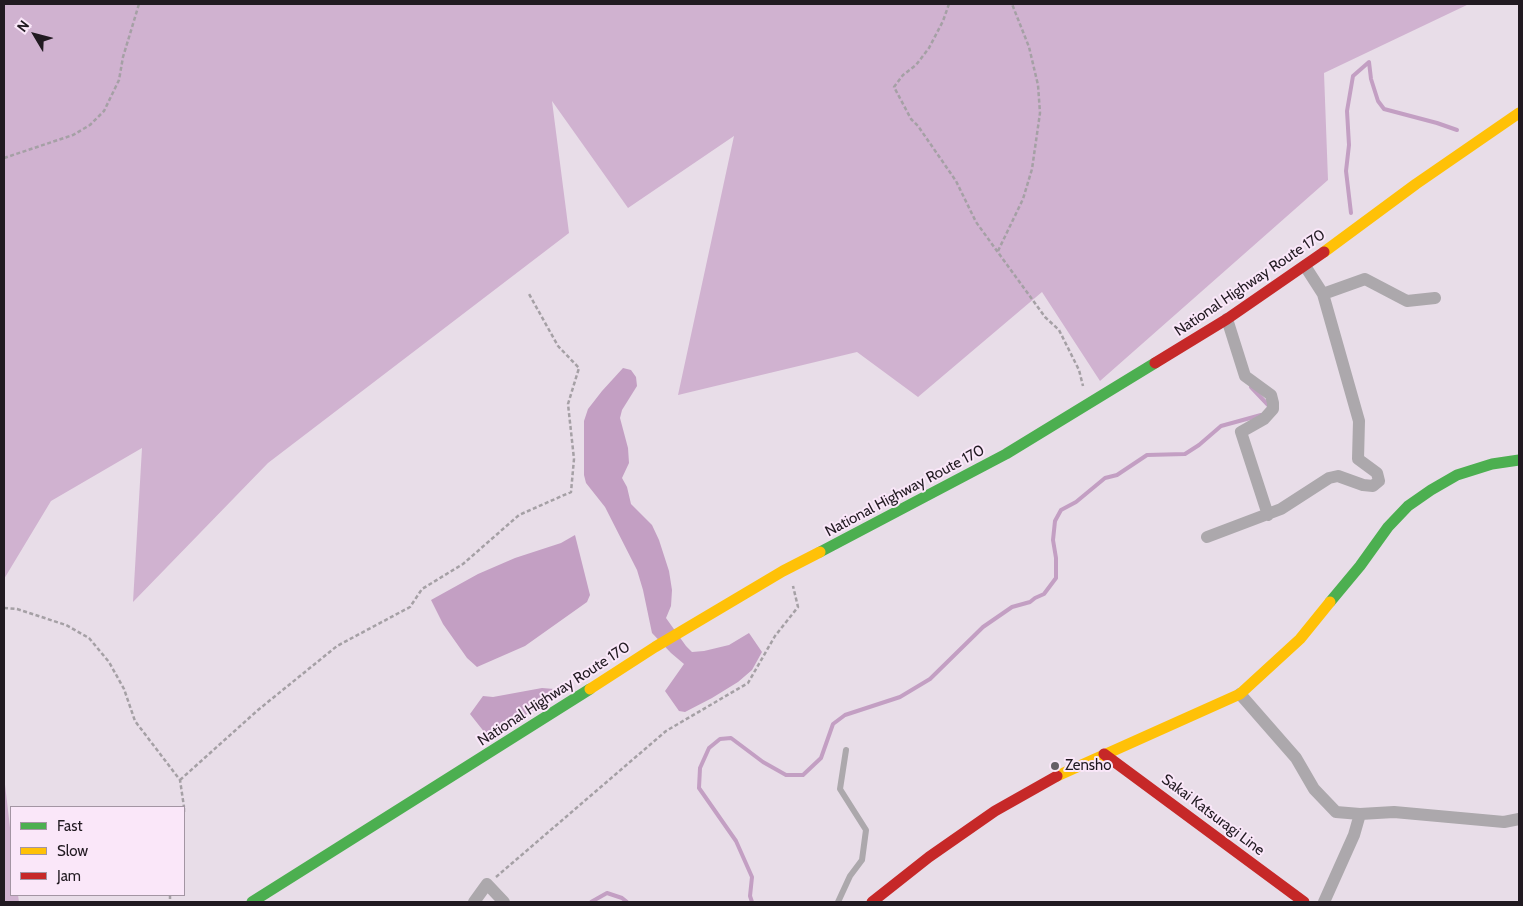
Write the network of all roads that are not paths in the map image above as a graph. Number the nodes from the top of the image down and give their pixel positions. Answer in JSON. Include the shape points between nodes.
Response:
{"nodes":[{"id":1,"x":1519,"y":113,"type":"edge"},
{"id":2,"x":1305,"y":266,"type":"junction"},
{"id":3,"x":1323,"y":294,"type":"junction"},
{"id":4,"x":1435,"y":298,"type":"dead end"},
{"id":5,"x":1228,"y":320,"type":"junction"},
{"id":6,"x":1519,"y":460,"type":"edge"},
{"id":7,"x":1268,"y":514,"type":"junction"},
{"id":8,"x":1207,"y":537,"type":"dead end"},
{"id":9,"x":1240,"y":694,"type":"junction"},
{"id":10,"x":846,"y":750,"type":"dead end"},
{"id":11,"x":1104,"y":754,"type":"junction"},
{"id":12,"x":1519,"y":810,"type":"edge"},
{"id":13,"x":1360,"y":814,"type":"junction"},
{"id":14,"x":1515,"y":820,"type":"edge"},
{"id":15,"x":293,"y":877,"type":"junction"},
{"id":16,"x":252,"y":902,"type":"edge"},
{"id":17,"x":261,"y":902,"type":"edge"},
{"id":18,"x":474,"y":902,"type":"edge"},
{"id":19,"x":504,"y":902,"type":"edge"},
{"id":20,"x":838,"y":902,"type":"edge"},
{"id":21,"x":872,"y":902,"type":"edge"},
{"id":22,"x":1304,"y":902,"type":"edge"},
{"id":23,"x":1324,"y":902,"type":"edge"}],
"edges":[{"from":1,"to":2,"type":"main road","name":"National Highway Route 170"},
{"from":2,"to":3,"type":"street"},
{"from":2,"to":5,"type":"main road","name":"National Highway Route 170"},
{"from":3,"to":4,"type":"street","via":[[1365,279],[1407,301]]},
{"from":3,"to":7,"type":"street","via":[[1359,420],[1358,459],[1378,473],[1380,481],[1373,486],[1338,476],[1329,478]]},
{"from":5,"to":7,"type":"street","via":[[1245,376],[1271,395],[1274,403],[1264,419],[1241,432]]},
{"from":5,"to":15,"type":"main road","name":"National Highway Route 170","via":[[1006,454],[789,568],[655,647]]},
{"from":6,"to":9,"type":"main road","via":[[1457,475],[1408,506],[1300,639]]},
{"from":7,"to":8,"type":"street"},
{"from":9,"to":11,"type":"main road"},
{"from":9,"to":13,"type":"street","via":[[1296,758],[1314,789],[1336,812]]},
{"from":10,"to":20,"type":"lane","via":[[840,789],[866,830],[862,860]]},
{"from":11,"to":21,"type":"main road","via":[[996,811],[929,857]]},
{"from":11,"to":22,"type":"main road","name":"Sakai Katsuragi Line"},
{"from":12,"to":14,"type":"street"},
{"from":13,"to":14,"type":"street","via":[[1394,812],[1504,822]]},
{"from":13,"to":23,"type":"street"},
{"from":15,"to":16,"type":"main road","name":"National Highway Route 170"},
{"from":15,"to":17,"type":"main road","name":"National Highway Route 170"},
{"from":18,"to":19,"type":"street","via":[[487,884]]}]}
